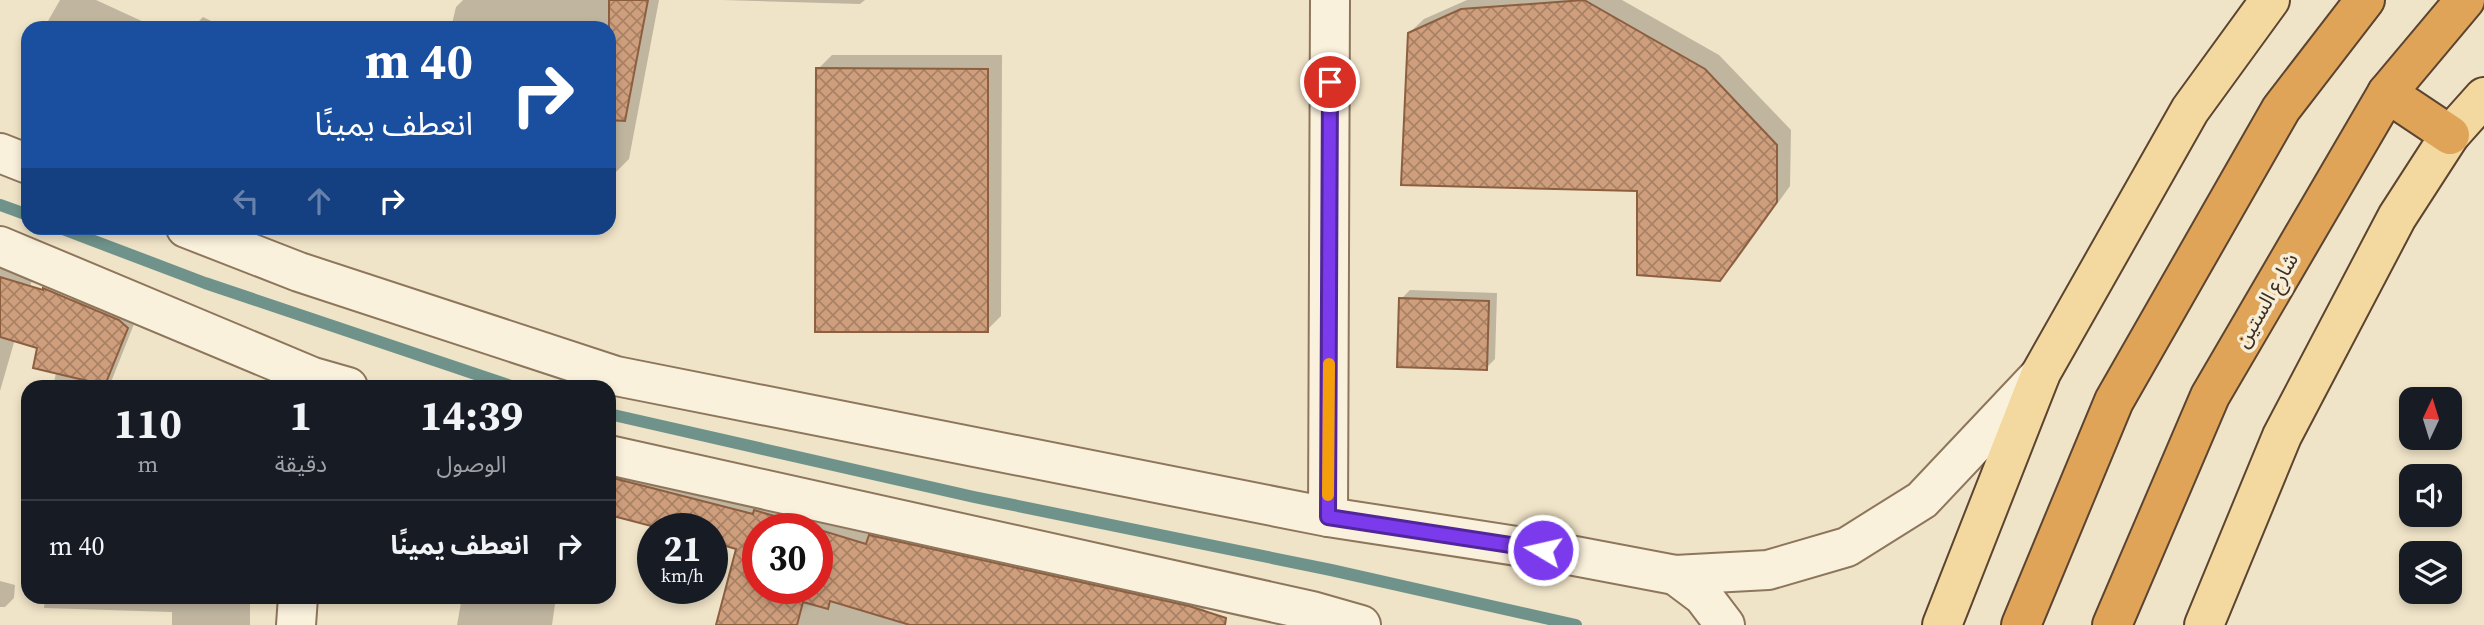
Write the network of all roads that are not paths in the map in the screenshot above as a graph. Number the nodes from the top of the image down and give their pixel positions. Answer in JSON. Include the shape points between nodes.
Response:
{"nodes":[{"id":1,"x":1330,"y":0,"type":"edge"},
{"id":2,"x":2270,"y":0,"type":"edge"},
{"id":3,"x":2365,"y":0,"type":"edge"},
{"id":4,"x":2465,"y":0,"type":"edge"},
{"id":5,"x":2387,"y":93,"type":"junction"},
{"id":6,"x":2484,"y":97,"type":"edge"},
{"id":7,"x":2450,"y":135,"type":"junction"},
{"id":8,"x":0,"y":153,"type":"edge"},
{"id":9,"x":21,"y":161,"type":"edge"},
{"id":10,"x":205,"y":235,"type":"edge"},
{"id":11,"x":0,"y":246,"type":"edge"},
{"id":12,"x":2041,"y":373,"type":"junction"},
{"id":13,"x":315,"y":380,"type":"edge"},
{"id":14,"x":616,"y":457,"type":"edge"},
{"id":15,"x":1328,"y":517,"type":"junction"},
{"id":16,"x":1675,"y":575,"type":"junction"},
{"id":17,"x":298,"y":604,"type":"edge"},
{"id":18,"x":296,"y":625,"type":"edge"},
{"id":19,"x":1361,"y":625,"type":"edge"},
{"id":20,"x":1725,"y":625,"type":"edge"},
{"id":21,"x":1942,"y":625,"type":"edge"},
{"id":22,"x":2021,"y":625,"type":"edge"},
{"id":23,"x":2112,"y":625,"type":"edge"},
{"id":24,"x":2204,"y":625,"type":"edge"}],
"edges":[{"from":1,"to":15,"type":"street"},
{"from":2,"to":12,"type":"main road","via":[[2190,110]]},
{"from":3,"to":22,"type":"highway","via":[[2281,109],[2114,401]]},
{"from":4,"to":5,"type":"highway","name":"شارع الستين"},
{"from":5,"to":7,"type":"highway"},
{"from":5,"to":23,"type":"highway","name":"شارع الستين","via":[[2210,396]]},
{"from":6,"to":7,"type":"main road"},
{"from":7,"to":24,"type":"main road","via":[[2397,217],[2282,436]]},
{"from":8,"to":9,"type":"street"},
{"from":10,"to":15,"type":"street","via":[[299,272],[616,376]]},
{"from":11,"to":13,"type":"street"},
{"from":12,"to":16,"type":"street","via":[[1922,500],[1847,547],[1768,570]]},
{"from":12,"to":21,"type":"main road"},
{"from":14,"to":19,"type":"street"},
{"from":15,"to":16,"type":"street"},
{"from":16,"to":20,"type":"street","via":[[1703,596]]},
{"from":17,"to":18,"type":"street"}]}
